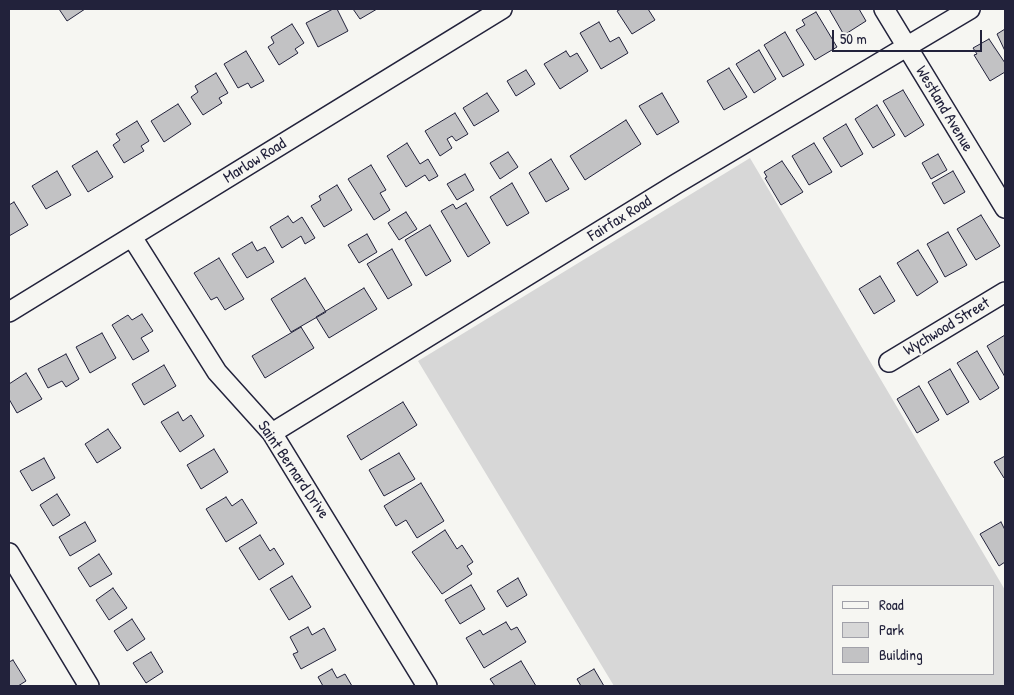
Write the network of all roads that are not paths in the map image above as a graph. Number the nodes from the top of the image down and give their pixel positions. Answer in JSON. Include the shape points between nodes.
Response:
{"nodes":[{"id":1,"x":502,"y":9,"type":"edge"},
{"id":2,"x":884,"y":9,"type":"edge"},
{"id":3,"x":970,"y":9,"type":"edge"},
{"id":4,"x":907,"y":46,"type":"junction"},
{"id":5,"x":1005,"y":208,"type":"edge"},
{"id":6,"x":132,"y":237,"type":"junction"},
{"id":7,"x":1005,"y":292,"type":"edge"},
{"id":8,"x":9,"y":312,"type":"edge"},
{"id":9,"x":890,"y":362,"type":"dead end"},
{"id":10,"x":272,"y":433,"type":"junction"},
{"id":11,"x":9,"y":553,"type":"edge"},
{"id":12,"x":89,"y":686,"type":"edge"},
{"id":13,"x":427,"y":686,"type":"edge"}],
"edges":[{"from":1,"to":6,"type":"street","name":"Marlow Road"},
{"from":2,"to":4,"type":"street","name":"Westland Avenue"},
{"from":3,"to":4,"type":"street","name":"Fairfax Road"},
{"from":4,"to":5,"type":"street","name":"Westland Avenue"},
{"from":4,"to":10,"type":"street","name":"Fairfax Road"},
{"from":6,"to":8,"type":"street","name":"Marlow Road"},
{"from":6,"to":10,"type":"street","name":"Saint Bernard Drive","via":[[218,372]]},
{"from":7,"to":9,"type":"street","name":"Wychwood Street"},
{"from":10,"to":13,"type":"street","name":"Saint Bernard Drive"},
{"from":11,"to":12,"type":"street"}]}
